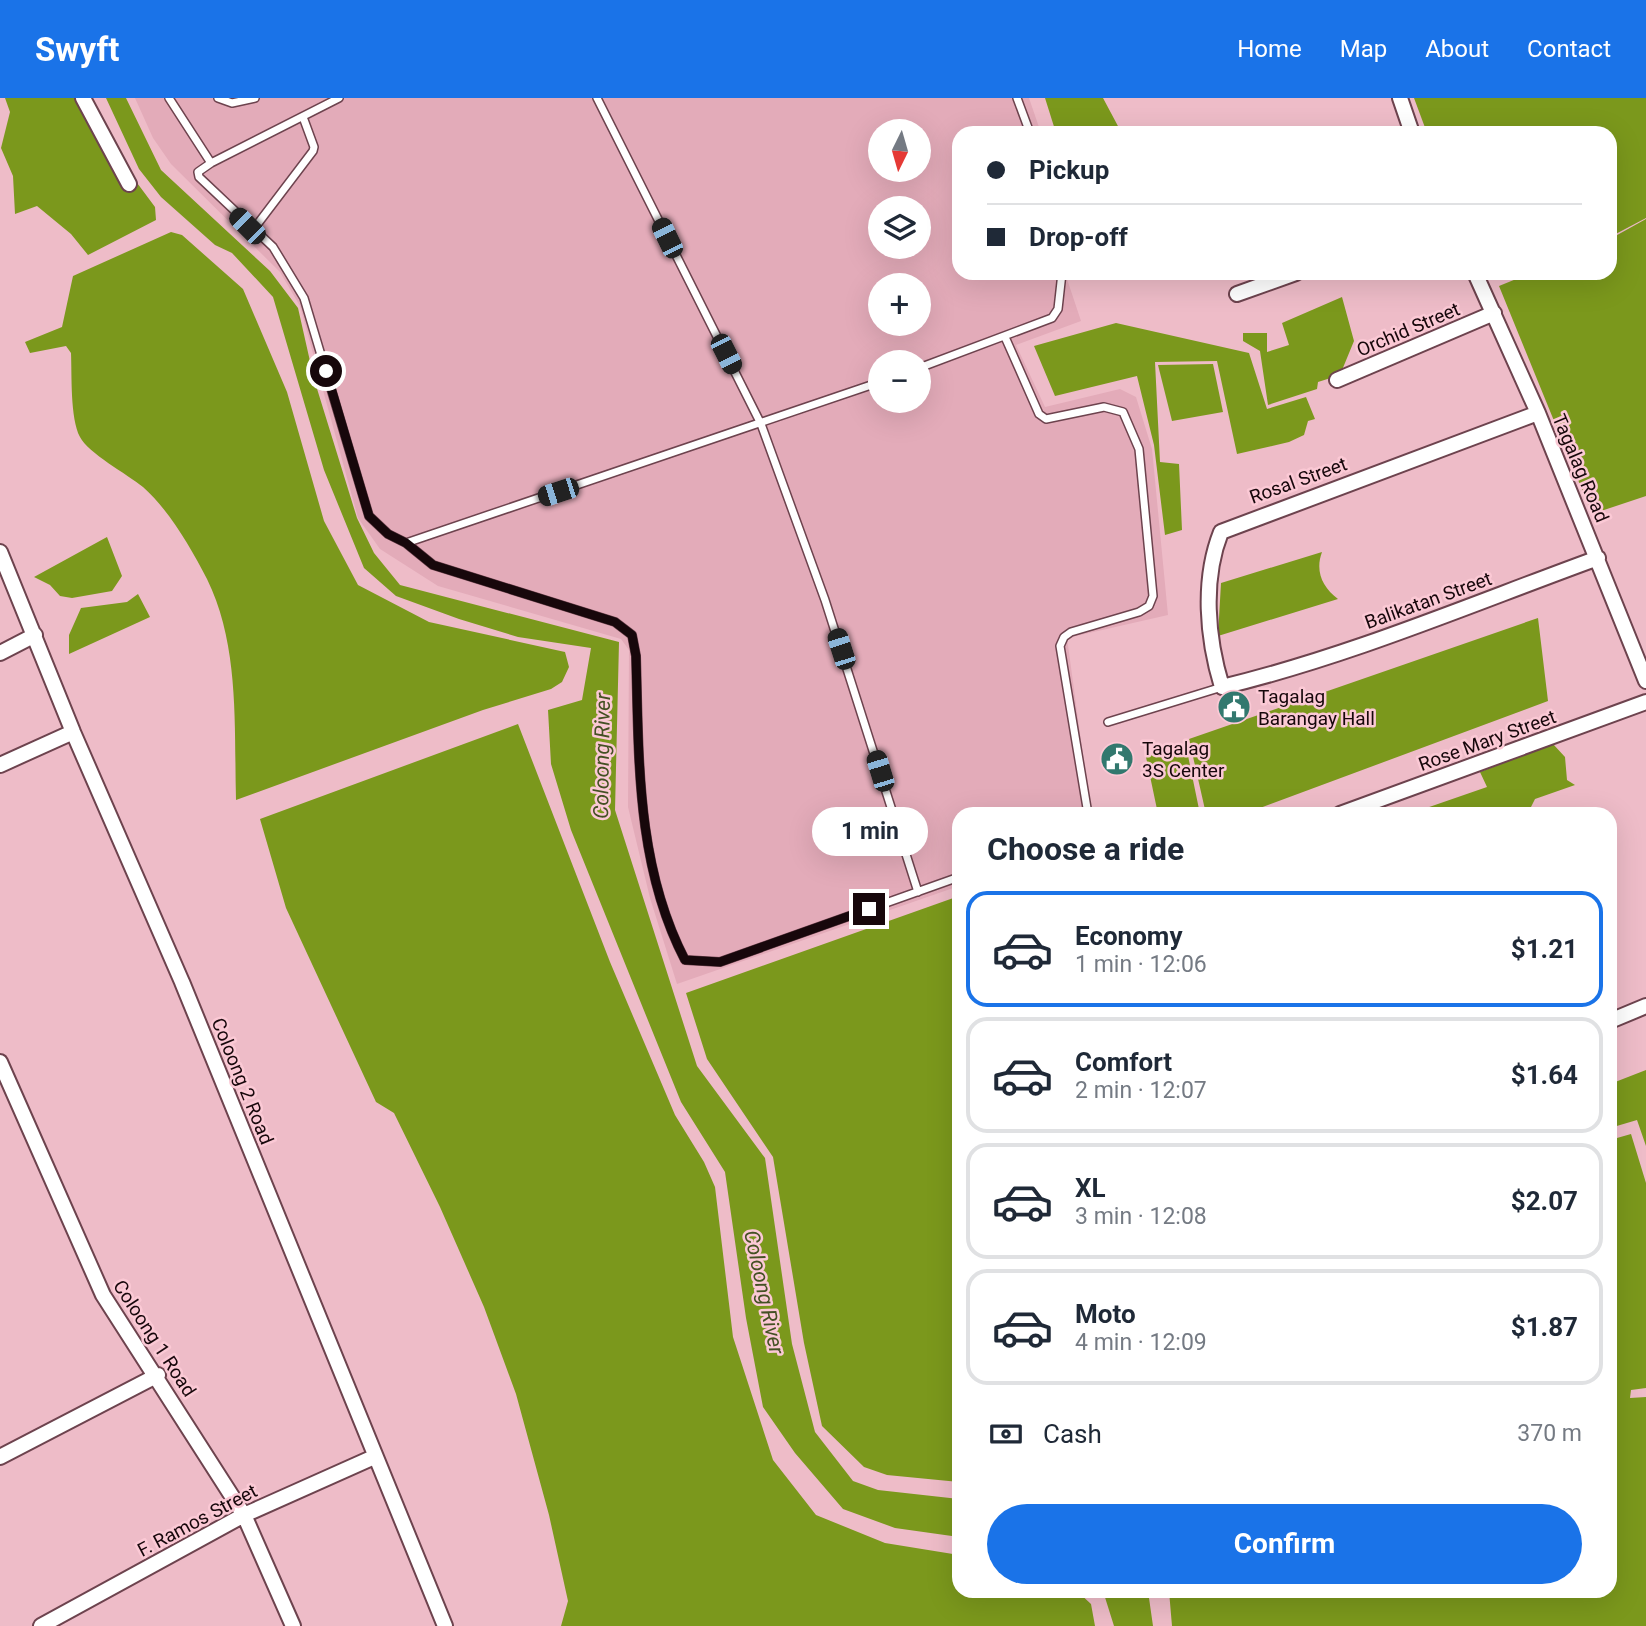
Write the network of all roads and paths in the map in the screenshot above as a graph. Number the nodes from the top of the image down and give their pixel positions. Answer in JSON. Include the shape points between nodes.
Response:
{"nodes":[{"id":1,"x":83,"y":98,"type":"edge"},
{"id":2,"x":169,"y":98,"type":"edge"},
{"id":3,"x":218,"y":98,"type":"edge"},
{"id":4,"x":255,"y":98,"type":"edge"},
{"id":5,"x":597,"y":98,"type":"edge"},
{"id":6,"x":1017,"y":98,"type":"edge"},
{"id":7,"x":1399,"y":98,"type":"edge"},
{"id":8,"x":333,"y":99,"type":"edge"},
{"id":9,"x":303,"y":117,"type":"junction"},
{"id":10,"x":1027,"y":126,"type":"edge"},
{"id":11,"x":1409,"y":126,"type":"edge"},
{"id":12,"x":211,"y":163,"type":"junction"},
{"id":13,"x":129,"y":184,"type":"dead end"},
{"id":14,"x":253,"y":230,"type":"junction"},
{"id":15,"x":1061,"y":280,"type":"edge"},
{"id":16,"x":1277,"y":280,"type":"edge"},
{"id":17,"x":1478,"y":280,"type":"edge"},
{"id":18,"x":1237,"y":294,"type":"dead end"},
{"id":19,"x":1494,"y":313,"type":"junction"},
{"id":20,"x":1005,"y":337,"type":"junction"},
{"id":21,"x":931,"y":364,"type":"edge"},
{"id":22,"x":1337,"y":380,"type":"dead end"},
{"id":23,"x":868,"y":386,"type":"edge"},
{"id":24,"x":1538,"y":413,"type":"junction"},
{"id":25,"x":761,"y":424,"type":"junction"},
{"id":26,"x":406,"y":543,"type":"junction"},
{"id":27,"x":0,"y":552,"type":"edge"},
{"id":28,"x":1598,"y":558,"type":"junction"},
{"id":29,"x":35,"y":635,"type":"junction"},
{"id":30,"x":0,"y":653,"type":"edge"},
{"id":31,"x":1646,"y":681,"type":"edge"},
{"id":32,"x":1222,"y":687,"type":"junction"},
{"id":33,"x":1646,"y":702,"type":"edge"},
{"id":34,"x":1108,"y":722,"type":"dead end"},
{"id":35,"x":73,"y":732,"type":"junction"},
{"id":36,"x":0,"y":765,"type":"edge"},
{"id":37,"x":1087,"y":807,"type":"edge"},
{"id":38,"x":1359,"y":807,"type":"edge"},
{"id":39,"x":952,"y":880,"type":"edge"},
{"id":40,"x":918,"y":892,"type":"junction"},
{"id":41,"x":1646,"y":1006,"type":"edge"},
{"id":42,"x":1617,"y":1018,"type":"edge"},
{"id":43,"x":0,"y":1062,"type":"edge"},
{"id":44,"x":158,"y":1376,"type":"junction"},
{"id":45,"x":0,"y":1457,"type":"edge"},
{"id":46,"x":374,"y":1457,"type":"junction"},
{"id":47,"x":244,"y":1515,"type":"junction"},
{"id":48,"x":41,"y":1626,"type":"edge"},
{"id":49,"x":293,"y":1626,"type":"edge"},
{"id":50,"x":445,"y":1626,"type":"edge"}],
"edges":[{"from":1,"to":13,"type":"street"},
{"from":2,"to":12,"type":"lane"},
{"from":3,"to":4,"type":"lane","via":[[232,103]]},
{"from":5,"to":25,"type":"lane"},
{"from":6,"to":10,"type":"lane"},
{"from":7,"to":11,"type":"street"},
{"from":8,"to":9,"type":"lane"},
{"from":9,"to":12,"type":"lane"},
{"from":9,"to":14,"type":"lane","via":[[313,151]]},
{"from":12,"to":14,"type":"lane","via":[[198,172],[199,177]]},
{"from":14,"to":26,"type":"lane","via":[[273,247],[304,298],[369,516]]},
{"from":15,"to":20,"type":"lane","via":[[1059,309],[1052,318]]},
{"from":16,"to":18,"type":"street"},
{"from":17,"to":19,"type":"street","name":"Tagalag Road"},
{"from":19,"to":22,"type":"street","name":"Orchid Street"},
{"from":19,"to":24,"type":"street","name":"Tagalag Road"},
{"from":20,"to":21,"type":"lane"},
{"from":20,"to":37,"type":"lane","via":[[1039,414],[1046,419],[1104,407],[1124,412],[1139,449],[1153,596],[1149,606],[1072,632],[1060,646]]},
{"from":23,"to":25,"type":"lane"},
{"from":24,"to":28,"type":"street","name":"Tagalag Road"},
{"from":24,"to":32,"type":"street","name":"Rosal Street","via":[[1221,531],[1209,614],[1211,651]]},
{"from":25,"to":26,"type":"lane"},
{"from":25,"to":40,"type":"lane","via":[[825,600]]},
{"from":26,"to":40,"type":"lane","via":[[433,565],[615,622],[632,635],[640,805],[658,891],[685,960],[720,962]]},
{"from":27,"to":29,"type":"street","name":"Coloong 2 Road"},
{"from":28,"to":31,"type":"street","name":"Tagalag Road"},
{"from":28,"to":32,"type":"street","name":"Balikatan Street","via":[[1269,676]]},
{"from":29,"to":30,"type":"street"},
{"from":29,"to":35,"type":"street","name":"Coloong 2 Road"},
{"from":32,"to":34,"type":"lane"},
{"from":33,"to":38,"type":"street","name":"Rose Mary Street"},
{"from":35,"to":36,"type":"street"},
{"from":35,"to":46,"type":"street","name":"Coloong 2 Road","via":[[182,982]]},
{"from":39,"to":40,"type":"lane"},
{"from":41,"to":42,"type":"street"},
{"from":43,"to":44,"type":"street","name":"Coloong 1 Road","via":[[103,1295]]},
{"from":44,"to":45,"type":"street"},
{"from":44,"to":47,"type":"street","name":"Coloong 1 Road"},
{"from":46,"to":47,"type":"street","name":"F. Ramos Street"},
{"from":46,"to":50,"type":"street","name":"Coloong 2 Road"},
{"from":47,"to":48,"type":"street","name":"F. Ramos Street"},
{"from":47,"to":49,"type":"street","name":"Coloong 1 Road"}]}
